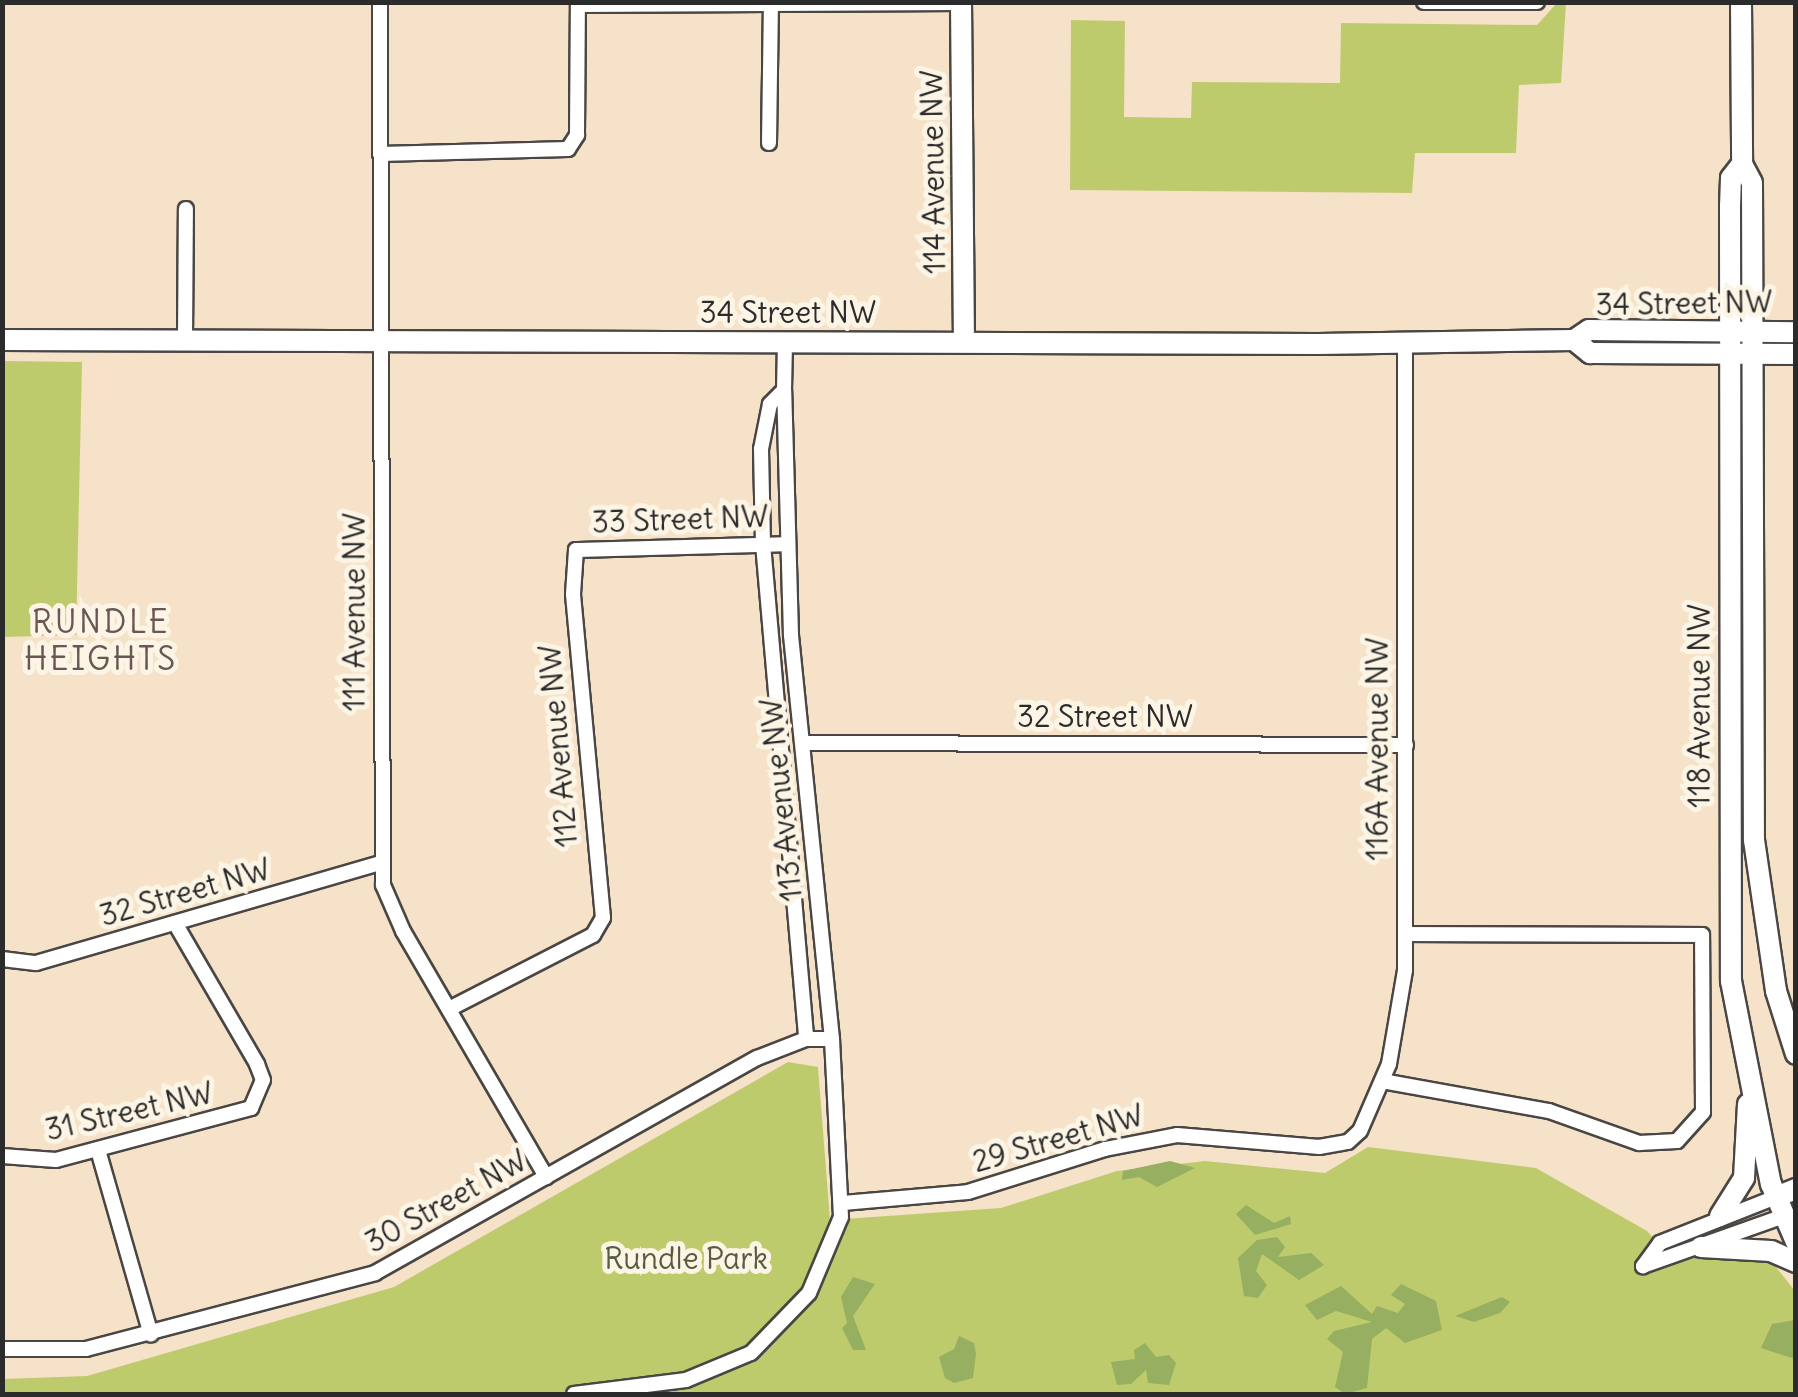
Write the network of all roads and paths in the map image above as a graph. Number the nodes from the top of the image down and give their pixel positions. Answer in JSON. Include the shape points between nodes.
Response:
{"nodes":[{"id":1,"x":380,"y":2,"type":"edge"},
{"id":2,"x":1424,"y":2,"type":"edge"},
{"id":3,"x":1537,"y":2,"type":"edge"},
{"id":4,"x":1741,"y":2,"type":"edge"},
{"id":5,"x":771,"y":3,"type":"edge"},
{"id":6,"x":961,"y":3,"type":"edge"},
{"id":7,"x":578,"y":4,"type":"edge"},
{"id":8,"x":769,"y":143,"type":"dead end"},
{"id":9,"x":380,"y":154,"type":"junction"},
{"id":10,"x":1742,"y":164,"type":"junction"},
{"id":11,"x":186,"y":210,"type":"dead end"},
{"id":12,"x":1730,"y":330,"type":"junction"},
{"id":13,"x":1754,"y":332,"type":"junction"},
{"id":14,"x":1796,"y":332,"type":"edge"},
{"id":15,"x":2,"y":340,"type":"edge"},
{"id":16,"x":185,"y":340,"type":"junction"},
{"id":17,"x":1574,"y":340,"type":"junction"},
{"id":18,"x":383,"y":341,"type":"junction"},
{"id":19,"x":785,"y":342,"type":"junction"},
{"id":20,"x":964,"y":342,"type":"junction"},
{"id":21,"x":1405,"y":343,"type":"junction"},
{"id":22,"x":1730,"y":354,"type":"junction"},
{"id":23,"x":1754,"y":354,"type":"junction"},
{"id":24,"x":1796,"y":354,"type":"edge"},
{"id":25,"x":784,"y":390,"type":"junction"},
{"id":26,"x":764,"y":544,"type":"junction"},
{"id":27,"x":786,"y":544,"type":"junction"},
{"id":28,"x":576,"y":550,"type":"joint"},
{"id":29,"x":804,"y":742,"type":"junction"},
{"id":30,"x":1406,"y":745,"type":"junction"},
{"id":31,"x":380,"y":863,"type":"junction"},
{"id":32,"x":175,"y":923,"type":"junction"},
{"id":33,"x":1406,"y":934,"type":"junction"},
{"id":34,"x":2,"y":960,"type":"edge"},
{"id":35,"x":449,"y":1009,"type":"junction"},
{"id":36,"x":806,"y":1039,"type":"junction"},
{"id":37,"x":832,"y":1039,"type":"junction"},
{"id":38,"x":1796,"y":1054,"type":"edge"},
{"id":39,"x":1382,"y":1081,"type":"junction"},
{"id":40,"x":1750,"y":1098,"type":"junction"},
{"id":41,"x":1348,"y":1142,"type":"joint"},
{"id":42,"x":98,"y":1150,"type":"junction"},
{"id":43,"x":2,"y":1156,"type":"edge"},
{"id":44,"x":546,"y":1178,"type":"junction"},
{"id":45,"x":1788,"y":1203,"type":"edge"},
{"id":46,"x":843,"y":1204,"type":"junction"},
{"id":47,"x":1720,"y":1216,"type":"junction"},
{"id":48,"x":1796,"y":1242,"type":"edge"},
{"id":49,"x":1701,"y":1247,"type":"junction"},
{"id":50,"x":1796,"y":1262,"type":"edge"},
{"id":51,"x":151,"y":1334,"type":"junction"},
{"id":52,"x":2,"y":1349,"type":"edge"},
{"id":53,"x":574,"y":1394,"type":"edge"}],
"edges":[{"from":1,"to":9,"type":"street","name":"111 Avenue NW"},
{"from":2,"to":3,"type":"street"},
{"from":4,"to":10,"type":"street","name":"118 Avenue NW"},
{"from":5,"to":6,"type":"street"},
{"from":5,"to":7,"type":"street"},
{"from":5,"to":8,"type":"street"},
{"from":6,"to":20,"type":"street","name":"114 Avenue NW"},
{"from":7,"to":9,"type":"street","via":[[577,135],[568,148]]},
{"from":9,"to":18,"type":"street","name":"111 Avenue NW"},
{"from":10,"to":12,"type":"street","name":"118 Avenue NW","via":[[1731,178]]},
{"from":10,"to":13,"type":"street","name":"118 Avenue NW","via":[[1752,182]]},
{"from":11,"to":16,"type":"street"},
{"from":12,"to":13,"type":"street","name":"34 Street NW"},
{"from":12,"to":17,"type":"street","name":"34 Street NW","via":[[1589,330]]},
{"from":12,"to":22,"type":"street","name":"118 Avenue NW"},
{"from":13,"to":14,"type":"street","name":"34 Street NW"},
{"from":13,"to":23,"type":"street","name":"118 Avenue NW"},
{"from":15,"to":16,"type":"street","name":"34 Street NW"},
{"from":16,"to":18,"type":"street","name":"34 Street NW"},
{"from":17,"to":21,"type":"street","name":"34 Street NW"},
{"from":17,"to":22,"type":"street","name":"34 Street NW","via":[[1590,353]]},
{"from":18,"to":19,"type":"street","name":"34 Street NW"},
{"from":18,"to":31,"type":"street","name":"111 Avenue NW"},
{"from":19,"to":20,"type":"street","name":"34 Street NW"},
{"from":19,"to":25,"type":"street","name":"113 Avenue NW"},
{"from":20,"to":21,"type":"street","name":"34 Street NW"},
{"from":21,"to":30,"type":"street","name":"116A Avenue NW"},
{"from":22,"to":23,"type":"street","name":"34 Street NW"},
{"from":22,"to":40,"type":"street","name":"118 Avenue NW","via":[[1729,927]]},
{"from":23,"to":24,"type":"street","name":"34 Street NW"},
{"from":23,"to":38,"type":"street","name":"118 Avenue NW","via":[[1754,840],[1773,975]]},
{"from":25,"to":26,"type":"street","name":"113 Avenue NW","via":[[770,404],[762,449]]},
{"from":25,"to":27,"type":"street","name":"113 Avenue NW"},
{"from":26,"to":27,"type":"street","name":"33 Street NW"},
{"from":26,"to":28,"type":"street","name":"33 Street NW"},
{"from":26,"to":36,"type":"street","name":"113 Avenue NW"},
{"from":27,"to":29,"type":"street","name":"113 Avenue NW"},
{"from":28,"to":35,"type":"street","name":"112 Avenue NW","via":[[572,594],[603,918],[593,934]]},
{"from":29,"to":30,"type":"street","name":"32 Street NW"},
{"from":29,"to":37,"type":"street","name":"113 Avenue NW"},
{"from":30,"to":33,"type":"street","name":"116A Avenue NW"},
{"from":31,"to":32,"type":"street","name":"32 Street NW"},
{"from":31,"to":35,"type":"street","name":"111 Avenue NW","via":[[389,906]]},
{"from":32,"to":34,"type":"street","name":"32 Street NW","via":[[36,962]]},
{"from":32,"to":42,"type":"street","name":"31 Street NW","via":[[263,1080],[252,1108],[238,1114]]},
{"from":33,"to":39,"type":"street","name":"116A Avenue NW","via":[[1400,1018]]},
{"from":33,"to":39,"type":"street","via":[[1702,935],[1703,1112],[1678,1142],[1639,1143],[1549,1111]]},
{"from":35,"to":44,"type":"street","name":"111 Avenue NW"},
{"from":36,"to":37,"type":"street","name":"30 Street NW"},
{"from":36,"to":44,"type":"street","name":"30 Street NW","via":[[757,1058]]},
{"from":37,"to":46,"type":"street","name":"113 Avenue NW"},
{"from":39,"to":41,"type":"street","name":"116A Avenue NW","via":[[1366,1122]]},
{"from":40,"to":45,"type":"street","name":"118 Avenue NW"},
{"from":40,"to":47,"type":"street","via":[[1744,1178]]},
{"from":41,"to":46,"type":"street","name":"29 Street NW","via":[[1320,1147],[1178,1135],[1106,1149],[968,1192]]},
{"from":42,"to":43,"type":"street","name":"31 Street NW","via":[[39,1162]]},
{"from":42,"to":51,"type":"street"},
{"from":44,"to":51,"type":"street","name":"30 Street NW","via":[[375,1273]]},
{"from":45,"to":47,"type":"street"},
{"from":45,"to":48,"type":"street","name":"118 Avenue NW"},
{"from":45,"to":49,"type":"street"},
{"from":46,"to":53,"type":"street","name":"113 Avenue NW","via":[[809,1293],[751,1353],[686,1380]]},
{"from":47,"to":49,"type":"street","via":[[1660,1242],[1643,1266]]},
{"from":49,"to":50,"type":"street","via":[[1771,1251]]},
{"from":51,"to":52,"type":"street","name":"30 Street NW","via":[[86,1349]]}]}
